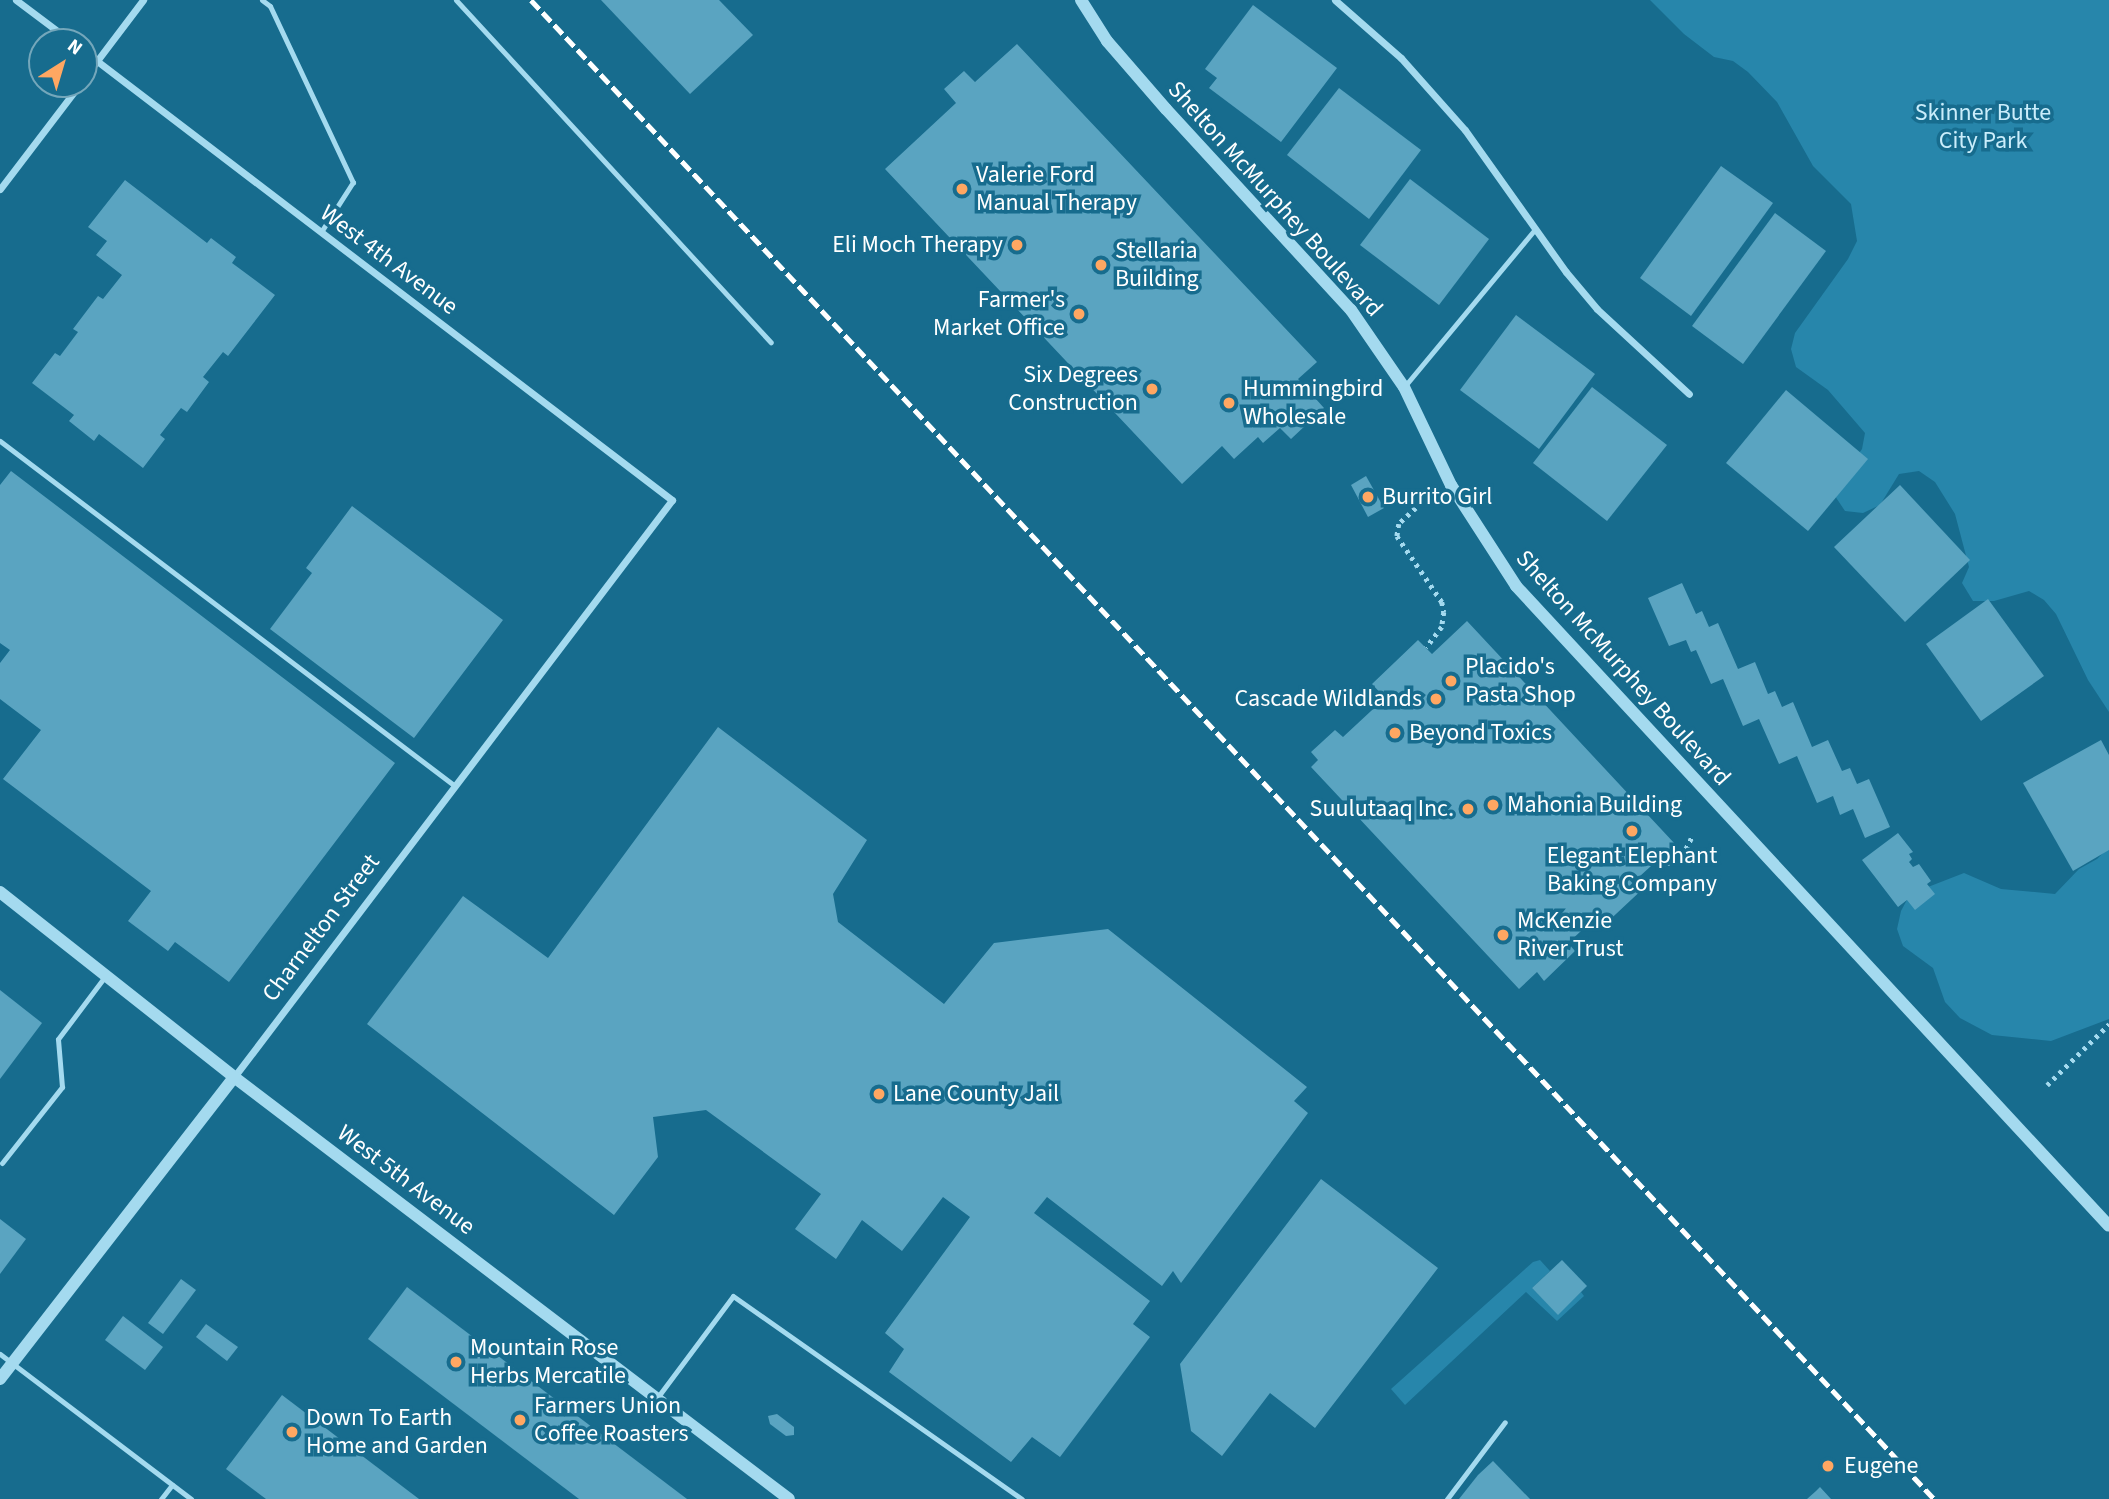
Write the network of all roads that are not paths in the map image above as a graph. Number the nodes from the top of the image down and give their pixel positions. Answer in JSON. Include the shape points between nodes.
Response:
{"nodes":[{"id":1,"x":16,"y":0,"type":"edge"},
{"id":2,"x":143,"y":0,"type":"edge"},
{"id":3,"x":262,"y":0,"type":"edge"},
{"id":4,"x":456,"y":0,"type":"edge"},
{"id":5,"x":1081,"y":0,"type":"edge"},
{"id":6,"x":1335,"y":0,"type":"edge"},
{"id":7,"x":53,"y":28,"type":"edge"},
{"id":8,"x":98,"y":60,"type":"edge"},
{"id":9,"x":98,"y":62,"type":"edge"},
{"id":10,"x":69,"y":98,"type":"edge"},
{"id":11,"x":0,"y":189,"type":"edge"},
{"id":12,"x":1535,"y":229,"type":"junction"},
{"id":13,"x":321,"y":232,"type":"junction"},
{"id":14,"x":771,"y":342,"type":"dead end"},
{"id":15,"x":1404,"y":387,"type":"junction"},
{"id":16,"x":1689,"y":394,"type":"dead end"},
{"id":17,"x":0,"y":441,"type":"edge"},
{"id":18,"x":672,"y":500,"type":"joint"},
{"id":19,"x":455,"y":786,"type":"junction"},
{"id":20,"x":0,"y":892,"type":"edge"},
{"id":21,"x":106,"y":975,"type":"junction"},
{"id":22,"x":234,"y":1077,"type":"junction"},
{"id":23,"x":2,"y":1164,"type":"dead end"},
{"id":24,"x":2109,"y":1226,"type":"edge"},
{"id":25,"x":0,"y":1354,"type":"edge"},
{"id":26,"x":12,"y":1363,"type":"junction"},
{"id":27,"x":0,"y":1379,"type":"edge"},
{"id":28,"x":657,"y":1398,"type":"junction"},
{"id":29,"x":1505,"y":1422,"type":"dead end"},
{"id":30,"x":172,"y":1485,"type":"junction"},
{"id":31,"x":161,"y":1499,"type":"edge"},
{"id":32,"x":191,"y":1499,"type":"edge"},
{"id":33,"x":789,"y":1499,"type":"edge"},
{"id":34,"x":1022,"y":1499,"type":"edge"},
{"id":35,"x":1447,"y":1499,"type":"edge"}],
"edges":[{"from":1,"to":7,"type":"street"},
{"from":2,"to":8,"type":"street"},
{"from":3,"to":13,"type":"lane","via":[[270,6],[353,182]]},
{"from":4,"to":14,"type":"lane"},
{"from":5,"to":15,"type":"street","name":"Shelton McMurphey Boulevard","via":[[1107,41],[1157,99],[1351,310]]},
{"from":6,"to":12,"type":"street","via":[[1401,58],[1447,109]]},
{"from":9,"to":13,"type":"street","name":"West 4th Avenue"},
{"from":10,"to":11,"type":"street"},
{"from":12,"to":15,"type":"lane"},
{"from":12,"to":16,"type":"street","via":[[1597,309]]},
{"from":13,"to":18,"type":"street","name":"West 4th Avenue"},
{"from":15,"to":24,"type":"street","name":"Shelton McMurphey Boulevard","via":[[1451,485],[1516,586]]},
{"from":17,"to":19,"type":"lane"},
{"from":18,"to":19,"type":"street","name":"Charnelton Street"},
{"from":19,"to":22,"type":"street","name":"Charnelton Street"},
{"from":20,"to":21,"type":"street","name":"West 5th Avenue"},
{"from":21,"to":22,"type":"street","name":"West 5th Avenue"},
{"from":21,"to":23,"type":"lane","via":[[58,1039],[62,1087]]},
{"from":22,"to":26,"type":"street","name":"Charnelton Street"},
{"from":22,"to":28,"type":"street","name":"West 5th Avenue"},
{"from":25,"to":26,"type":"lane"},
{"from":26,"to":27,"type":"street","name":"Charnelton Street"},
{"from":26,"to":30,"type":"lane"},
{"from":28,"to":33,"type":"street","name":"West 5th Avenue"},
{"from":28,"to":34,"type":"lane","via":[[733,1296]]},
{"from":29,"to":35,"type":"lane"},
{"from":30,"to":31,"type":"lane"},
{"from":30,"to":32,"type":"lane"}]}
